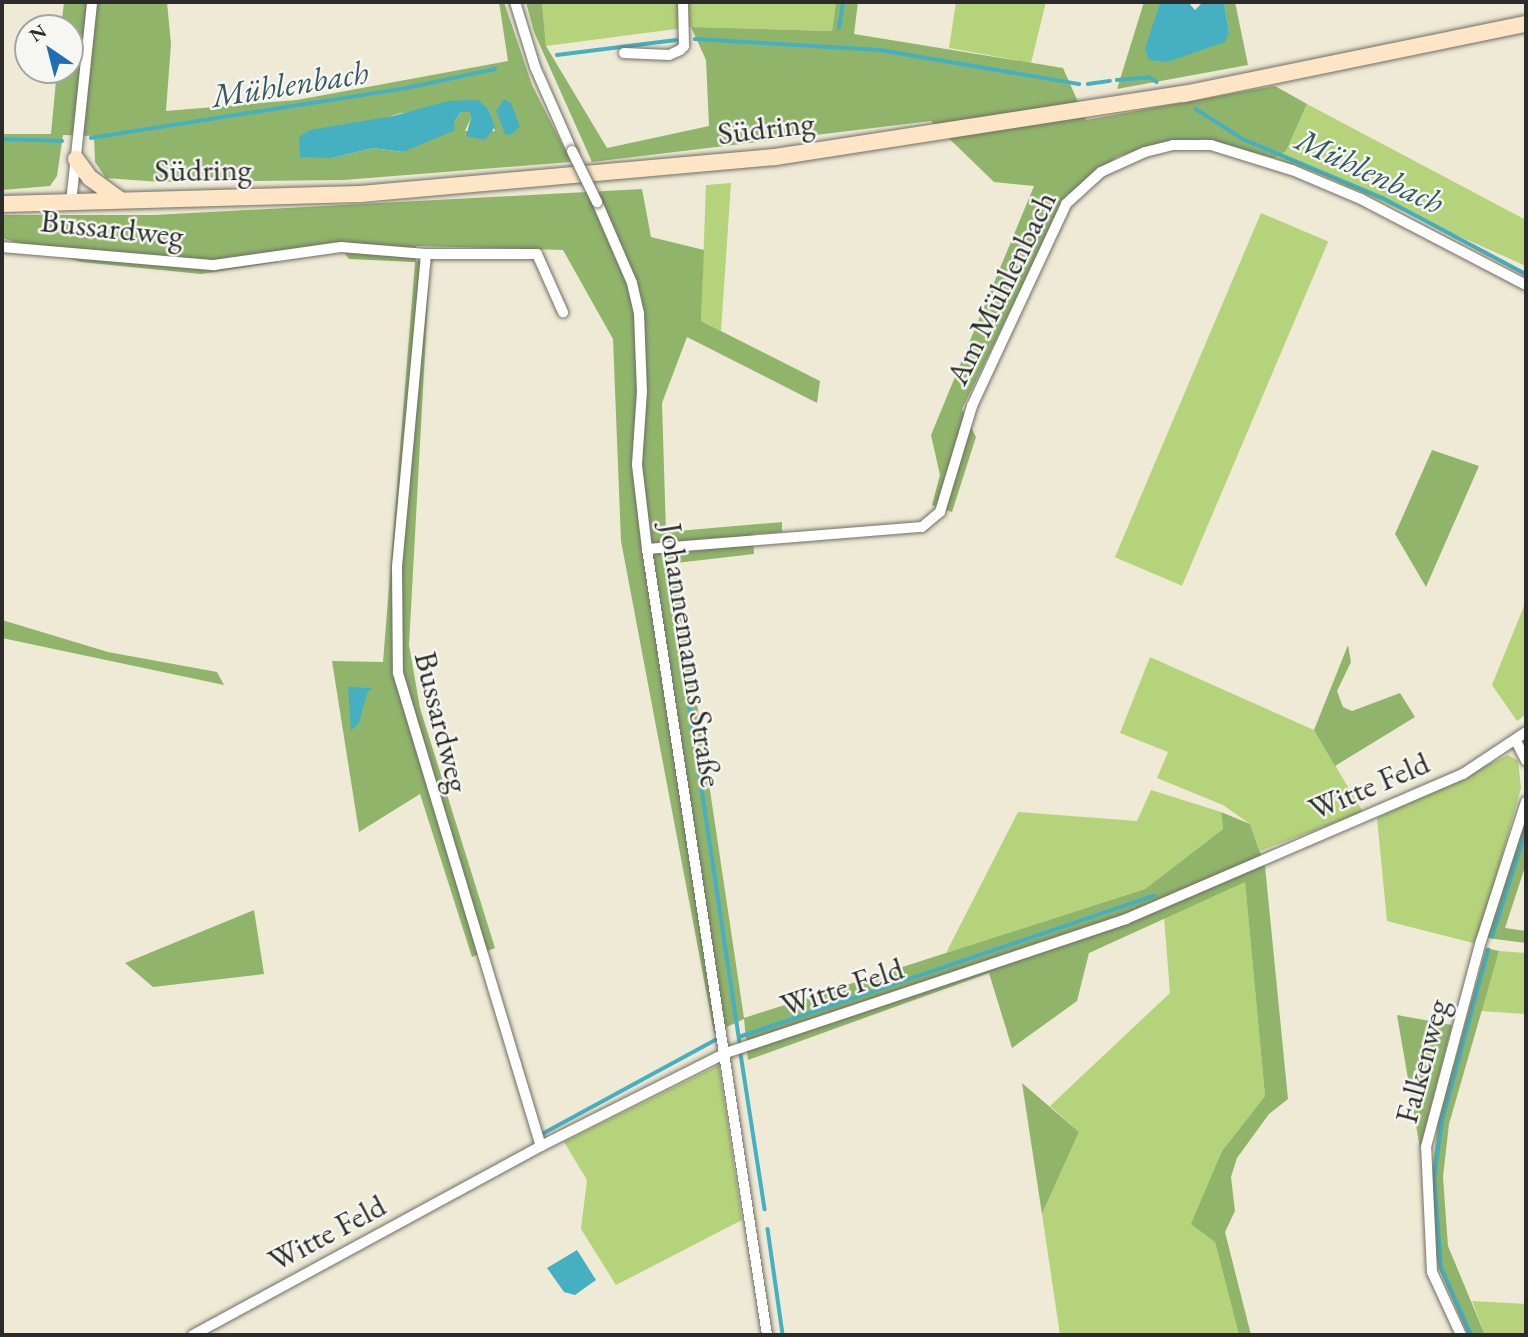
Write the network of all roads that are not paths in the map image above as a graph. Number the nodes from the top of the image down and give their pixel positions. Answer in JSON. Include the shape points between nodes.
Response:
{"nodes":[{"id":1,"x":92,"y":2,"type":"edge"},
{"id":2,"x":515,"y":2,"type":"edge"},
{"id":3,"x":683,"y":2,"type":"edge"},
{"id":4,"x":1526,"y":24,"type":"edge"},
{"id":5,"x":624,"y":53,"type":"dead end"},
{"id":6,"x":76,"y":159,"type":"junction"},
{"id":7,"x":120,"y":200,"type":"junction"},
{"id":8,"x":71,"y":203,"type":"junction"},
{"id":9,"x":2,"y":204,"type":"edge"},
{"id":10,"x":2,"y":247,"type":"edge"},
{"id":11,"x":426,"y":254,"type":"junction"},
{"id":12,"x":1526,"y":285,"type":"edge"},
{"id":13,"x":563,"y":312,"type":"dead end"},
{"id":14,"x":647,"y":549,"type":"junction"},
{"id":15,"x":1526,"y":732,"type":"edge"},
{"id":16,"x":1516,"y":741,"type":"junction"},
{"id":17,"x":1526,"y":761,"type":"edge"},
{"id":18,"x":1526,"y":802,"type":"edge"},
{"id":19,"x":726,"y":1053,"type":"junction"},
{"id":20,"x":541,"y":1146,"type":"junction"},
{"id":21,"x":193,"y":1335,"type":"edge"},
{"id":22,"x":767,"y":1335,"type":"edge"},
{"id":23,"x":1461,"y":1335,"type":"edge"}],
"edges":[{"from":1,"to":6,"type":"street"},
{"from":2,"to":14,"type":"street","name":"Johannemanns Straße","bridge":true,"via":[[535,67],[632,283],[639,314],[642,391],[637,465]]},
{"from":3,"to":5,"type":"street","via":[[684,46],[680,50],[669,55]]},
{"from":4,"to":7,"type":"main road","name":"Südring","via":[[1184,94],[775,157],[360,194]]},
{"from":6,"to":7,"type":"main road","via":[[90,178]]},
{"from":6,"to":8,"type":"street"},
{"from":7,"to":8,"type":"main road","name":"Südring"},
{"from":8,"to":9,"type":"main road","name":"Südring"},
{"from":10,"to":11,"type":"street","name":"Bussardweg","via":[[214,265],[341,247]]},
{"from":11,"to":13,"type":"street","name":"Bussardweg","via":[[537,254]]},
{"from":11,"to":20,"type":"street","name":"Bussardweg","via":[[397,567],[398,673]]},
{"from":12,"to":14,"type":"street","name":"Am Mühlenbach","via":[[1361,199],[1292,170],[1211,145],[1173,145],[1146,152],[1101,172],[1066,204],[972,406],[940,512],[922,527]]},
{"from":14,"to":19,"type":"street","name":"Johannemanns Straße"},
{"from":15,"to":16,"type":"street","name":"Witte Feld"},
{"from":16,"to":17,"type":"street"},
{"from":16,"to":19,"type":"street","name":"Witte Feld","via":[[1463,774],[1126,919]]},
{"from":18,"to":23,"type":"street","name":"Falkenweg","via":[[1486,922],[1426,1147],[1432,1272]]},
{"from":19,"to":20,"type":"street","name":"Witte Feld"},
{"from":19,"to":22,"type":"street","name":"Johannemanns Straße"},
{"from":20,"to":21,"type":"street","name":"Witte Feld"}]}
